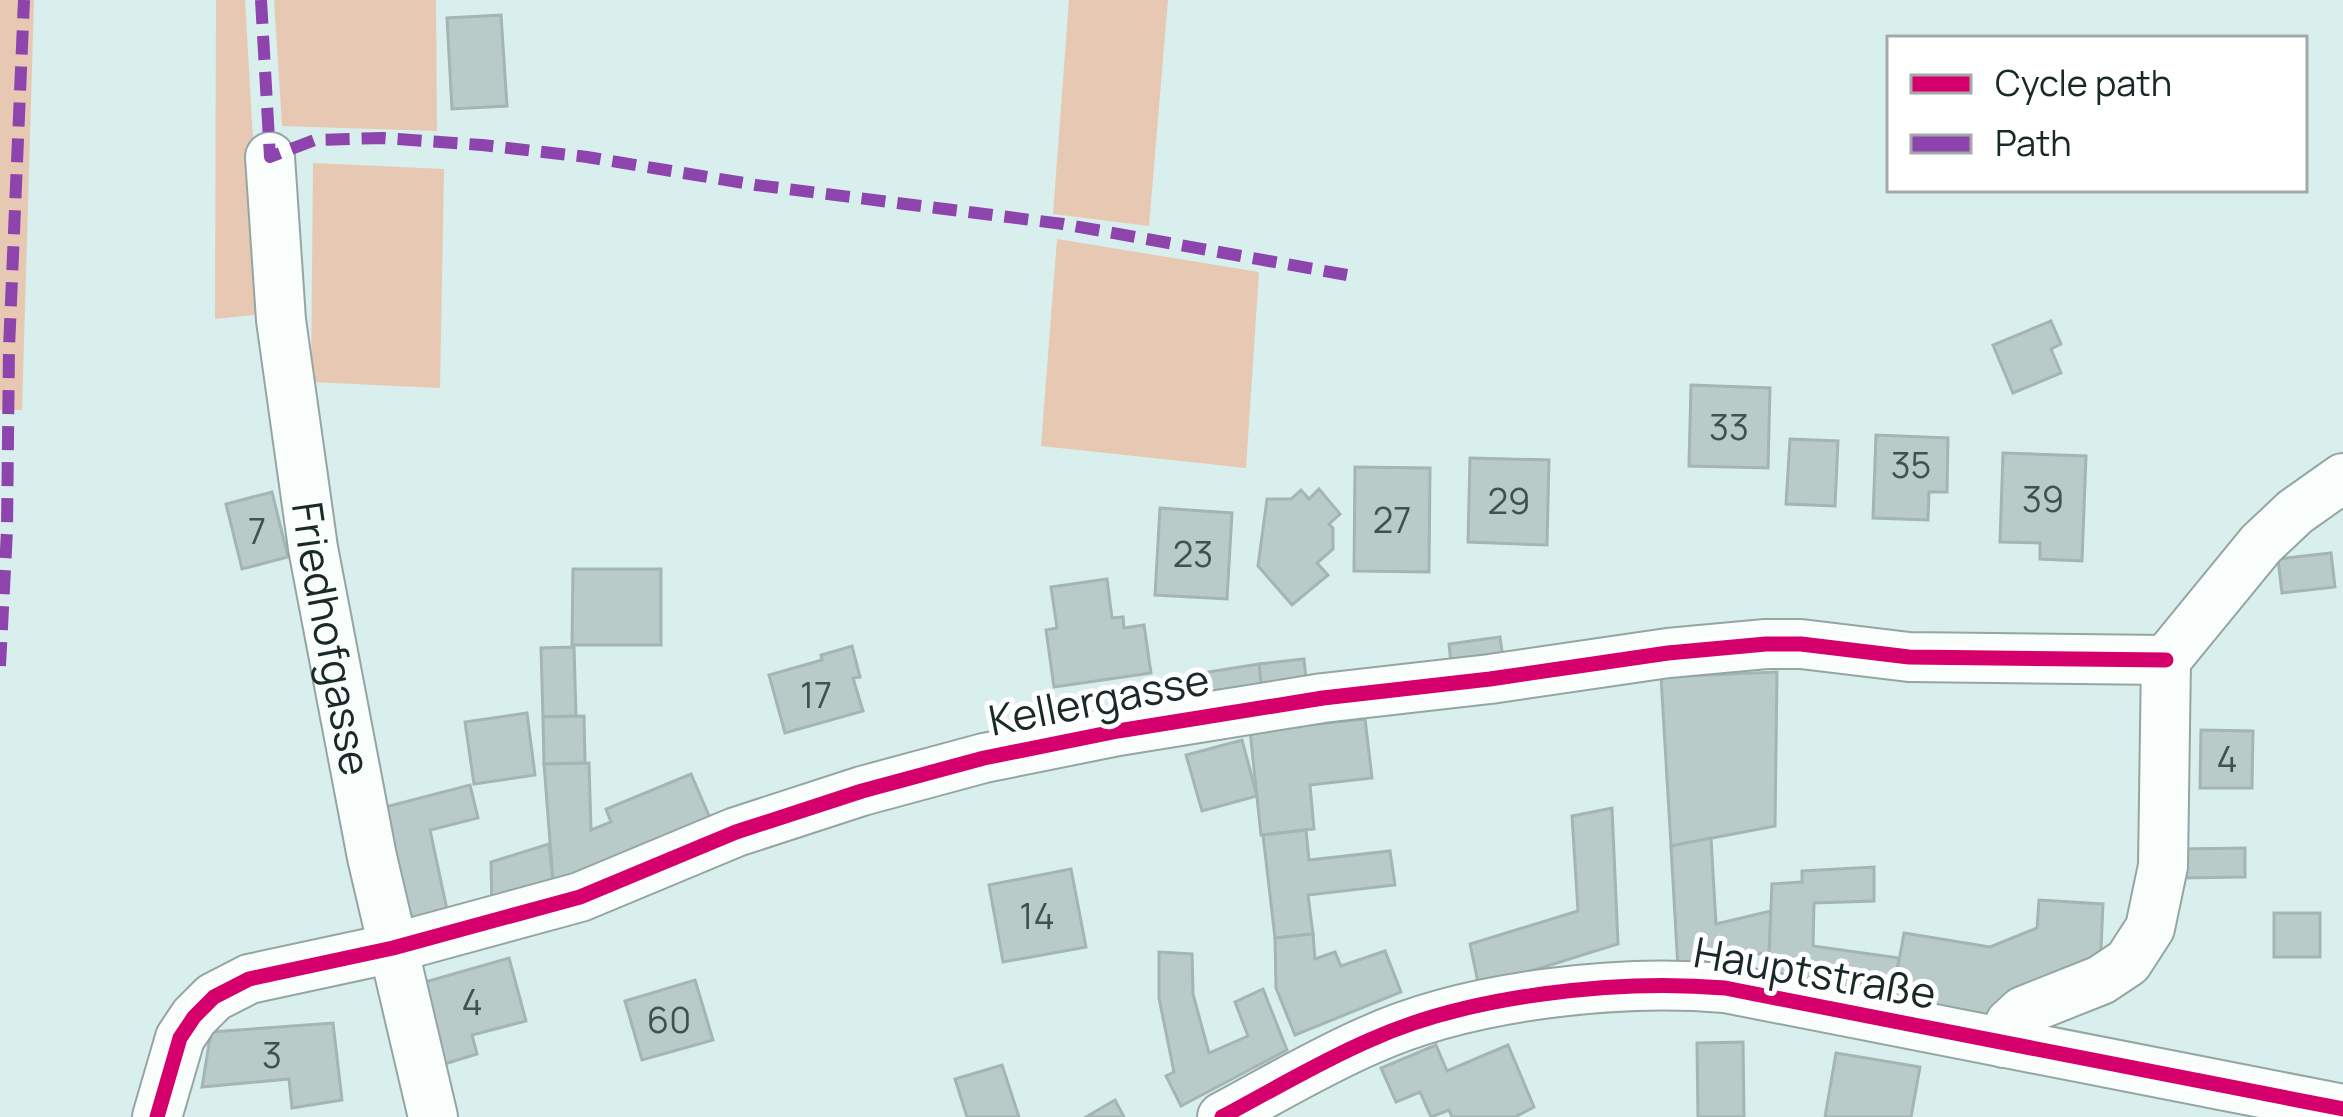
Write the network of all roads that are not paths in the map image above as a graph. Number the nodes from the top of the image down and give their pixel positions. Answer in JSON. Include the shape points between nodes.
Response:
{"nodes":[{"id":1,"x":270,"y":157,"type":"dead end"},
{"id":2,"x":2343,"y":478,"type":"edge"},
{"id":3,"x":2166,"y":660,"type":"junction"},
{"id":4,"x":393,"y":948,"type":"junction"},
{"id":5,"x":2005,"y":1043,"type":"junction"},
{"id":6,"x":2343,"y":1109,"type":"edge"},
{"id":7,"x":158,"y":1117,"type":"edge"},
{"id":8,"x":433,"y":1117,"type":"edge"},
{"id":9,"x":1222,"y":1117,"type":"edge"}],
"edges":[{"from":1,"to":4,"type":"street","name":"Friedhofgasse","via":[[281,320],[310,530]]},
{"from":2,"to":3,"type":"street","via":[[2261,544]]},
{"from":3,"to":4,"type":"street","name":"Kellergasse","via":[[1909,657],[1766,644],[1226,712],[984,758],[862,791],[580,897]]},
{"from":3,"to":5,"type":"street","via":[[2163,866],[2150,928],[2128,962],[2101,980],[2023,1011]]},
{"from":4,"to":7,"type":"street","name":"Kellergasse","via":[[248,980],[214,998],[180,1038]]},
{"from":4,"to":8,"type":"street","name":"Friedhofgasse"},
{"from":5,"to":6,"type":"street","name":"Hauptstraße"},
{"from":5,"to":9,"type":"street","name":"Hauptstraße","via":[[1725,988],[1600,988],[1427,1018]]}]}
